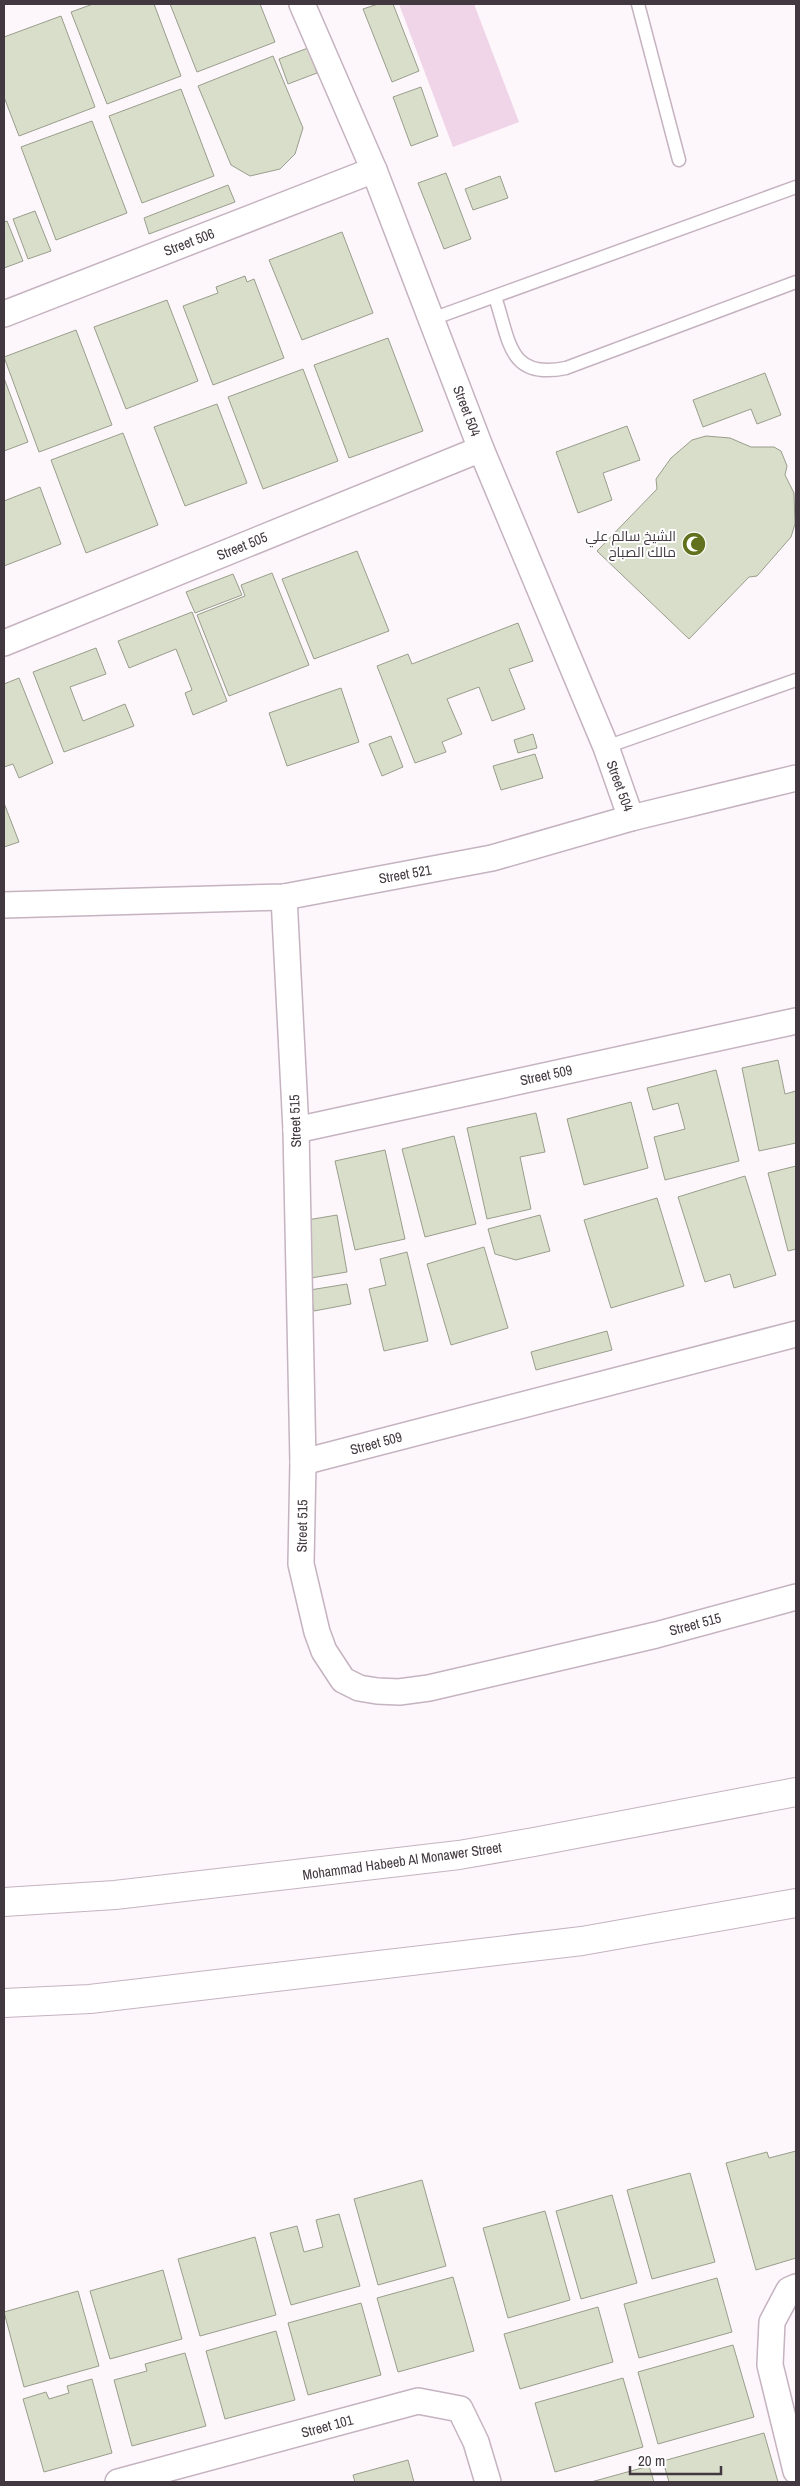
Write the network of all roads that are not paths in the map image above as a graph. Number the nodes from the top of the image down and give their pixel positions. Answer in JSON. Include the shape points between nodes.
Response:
{"nodes":[{"id":1,"x":302,"y":4,"type":"edge"},
{"id":2,"x":638,"y":4,"type":"edge"},
{"id":3,"x":679,"y":160,"type":"dead end"},
{"id":4,"x":374,"y":170,"type":"junction"},
{"id":5,"x":796,"y":187,"type":"edge"},
{"id":6,"x":796,"y":282,"type":"edge"},
{"id":7,"x":495,"y":297,"type":"junction"},
{"id":8,"x":4,"y":314,"type":"edge"},
{"id":9,"x":432,"y":319,"type":"junction"},
{"id":10,"x":481,"y":450,"type":"junction"},
{"id":11,"x":4,"y":643,"type":"edge"},
{"id":12,"x":796,"y":680,"type":"edge"},
{"id":13,"x":606,"y":747,"type":"junction"},
{"id":14,"x":796,"y":778,"type":"edge"},
{"id":15,"x":631,"y":818,"type":"junction"},
{"id":16,"x":284,"y":897,"type":"junction"},
{"id":17,"x":4,"y":905,"type":"edge"},
{"id":18,"x":796,"y":1021,"type":"edge"},
{"id":19,"x":296,"y":1130,"type":"junction"},
{"id":20,"x":796,"y":1334,"type":"edge"},
{"id":21,"x":303,"y":1462,"type":"junction"},
{"id":22,"x":796,"y":1597,"type":"edge"},
{"id":23,"x":796,"y":1792,"type":"edge"},
{"id":24,"x":4,"y":1902,"type":"edge"},
{"id":25,"x":796,"y":1903,"type":"edge"},
{"id":26,"x":4,"y":2003,"type":"edge"},
{"id":27,"x":796,"y":2288,"type":"edge"},
{"id":28,"x":796,"y":2471,"type":"edge"},
{"id":29,"x":118,"y":2482,"type":"edge"},
{"id":30,"x":488,"y":2482,"type":"edge"}],
"edges":[{"from":1,"to":4,"type":"street","name":"Street 504"},
{"from":2,"to":3,"type":"lane"},
{"from":4,"to":8,"type":"street","name":"Street 506"},
{"from":4,"to":9,"type":"street","name":"Street 504"},
{"from":5,"to":7,"type":"lane"},
{"from":6,"to":7,"type":"lane","via":[[548,372],[526,368],[515,357]]},
{"from":7,"to":9,"type":"lane"},
{"from":9,"to":10,"type":"street","name":"Street 504"},
{"from":10,"to":11,"type":"street","name":"Street 505"},
{"from":10,"to":13,"type":"street","name":"Street 504"},
{"from":12,"to":13,"type":"lane"},
{"from":13,"to":15,"type":"street","name":"Street 504"},
{"from":14,"to":15,"type":"street","name":"Street 521"},
{"from":15,"to":16,"type":"street","name":"Street 521","via":[[492,858]]},
{"from":16,"to":17,"type":"street","name":"Street 521"},
{"from":16,"to":19,"type":"street","name":"Street 515"},
{"from":18,"to":19,"type":"street","name":"Street 509"},
{"from":19,"to":21,"type":"street","name":"Street 515"},
{"from":20,"to":21,"type":"street","name":"Street 509"},
{"from":21,"to":22,"type":"street","name":"Street 515","via":[[302,1564],[310,1609],[322,1645],[335,1669],[343,1680],[358,1688],[399,1692],[430,1688],[656,1635]]},
{"from":23,"to":24,"type":"main road","name":"Mohammad Habeeb Al Monawer Street","via":[[459,1854],[115,1895]]},
{"from":25,"to":26,"type":"main road","via":[[582,1941],[90,1998]]},
{"from":27,"to":28,"type":"street","via":[[789,2290],[772,2322],[770,2366]]},
{"from":29,"to":30,"type":"street","name":"Street 101","via":[[418,2401],[460,2409],[476,2442]]}]}
